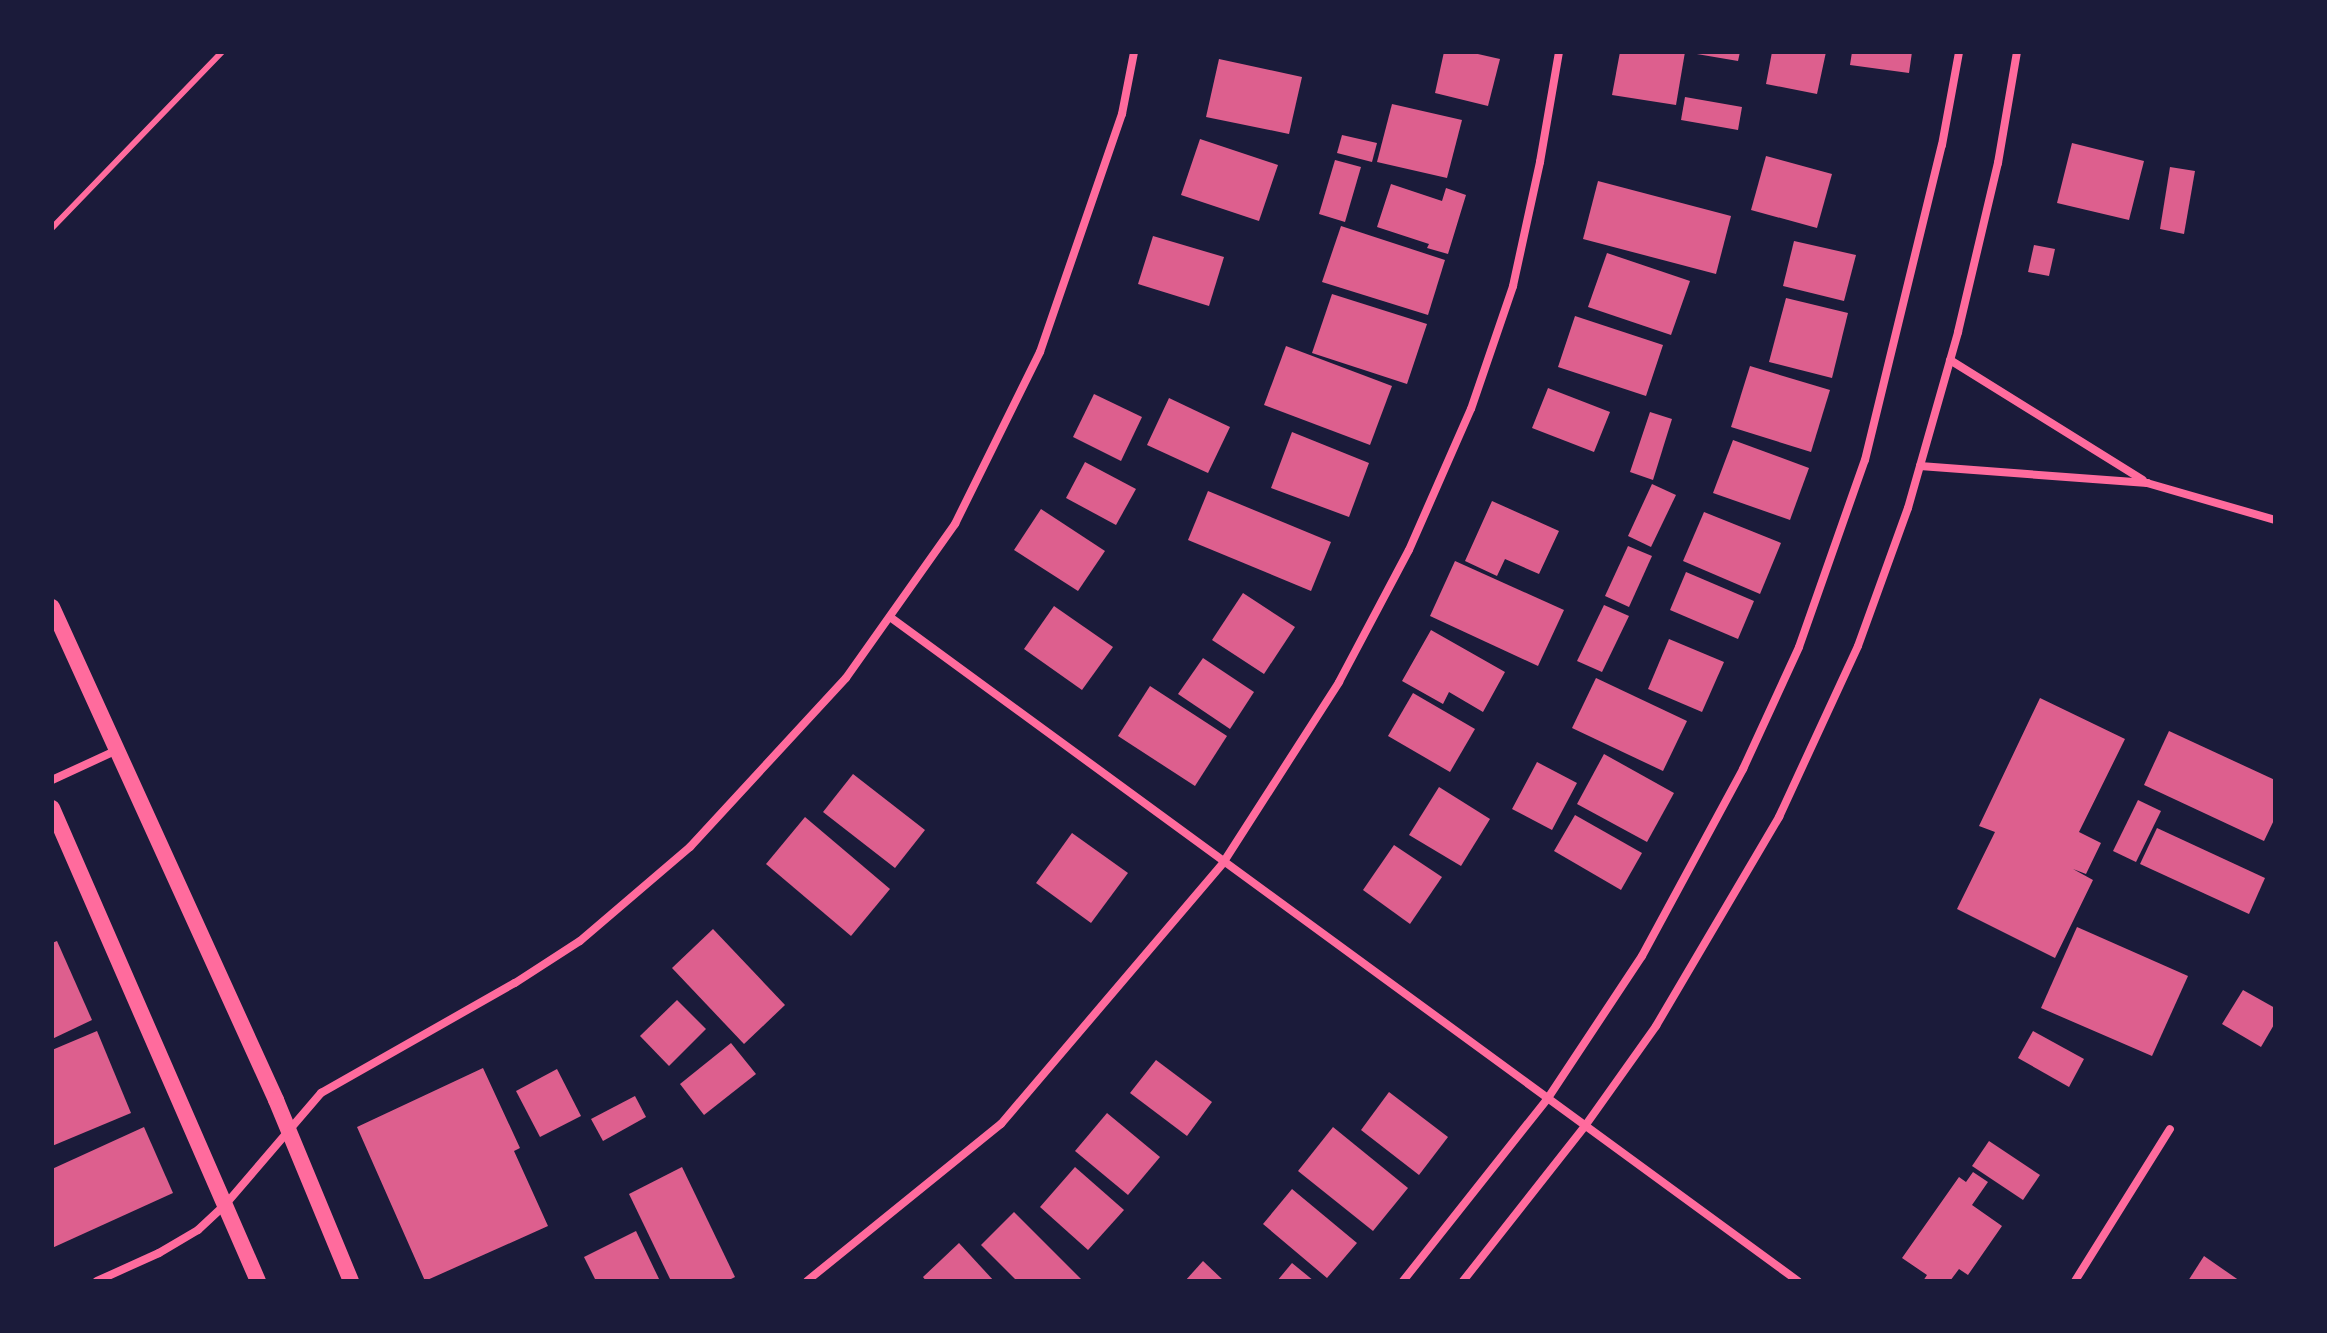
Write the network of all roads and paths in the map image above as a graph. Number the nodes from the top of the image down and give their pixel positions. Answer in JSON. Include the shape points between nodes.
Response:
{"nodes":[{"id":1,"x":222,"y":52,"type":"edge"},
{"id":2,"x":1134,"y":52,"type":"edge"},
{"id":3,"x":1559,"y":52,"type":"edge"},
{"id":4,"x":1959,"y":52,"type":"edge"},
{"id":5,"x":2017,"y":52,"type":"edge"},
{"id":6,"x":52,"y":228,"type":"edge"},
{"id":7,"x":1950,"y":360,"type":"junction"},
{"id":8,"x":1920,"y":466,"type":"junction"},
{"id":9,"x":2147,"y":483,"type":"junction"},
{"id":10,"x":2275,"y":520,"type":"edge"},
{"id":11,"x":52,"y":607,"type":"edge"},
{"id":12,"x":890,"y":617,"type":"junction"},
{"id":13,"x":115,"y":751,"type":"junction"},
{"id":14,"x":52,"y":780,"type":"edge"},
{"id":15,"x":52,"y":808,"type":"edge"},
{"id":16,"x":1223,"y":863,"type":"junction"},
{"id":17,"x":1548,"y":1098,"type":"junction"},
{"id":18,"x":1585,"y":1126,"type":"junction"},
{"id":19,"x":2170,"y":1129,"type":"dead end"},
{"id":20,"x":287,"y":1130,"type":"junction"},
{"id":21,"x":225,"y":1205,"type":"junction"},
{"id":22,"x":97,"y":1281,"type":"edge"},
{"id":23,"x":258,"y":1281,"type":"edge"},
{"id":24,"x":351,"y":1281,"type":"edge"},
{"id":25,"x":807,"y":1281,"type":"edge"},
{"id":26,"x":1403,"y":1281,"type":"edge"},
{"id":27,"x":1463,"y":1281,"type":"edge"},
{"id":28,"x":1798,"y":1281,"type":"edge"},
{"id":29,"x":2075,"y":1281,"type":"edge"}],
"edges":[{"from":1,"to":6,"type":"lane"},
{"from":2,"to":12,"type":"street","via":[[1122,114],[1040,352],[955,524]]},
{"from":3,"to":16,"type":"street","via":[[1513,286],[1471,409],[1409,550],[1339,682]]},
{"from":4,"to":17,"type":"street","via":[[1942,145],[1865,460],[1799,647],[1694,863],[1642,956]]},
{"from":5,"to":7,"type":"street","via":[[1998,163]]},
{"from":7,"to":8,"type":"street"},
{"from":7,"to":9,"type":"street"},
{"from":8,"to":9,"type":"street"},
{"from":8,"to":18,"type":"street","via":[[1858,646],[1779,817],[1656,1026]]},
{"from":9,"to":10,"type":"street"},
{"from":11,"to":13,"type":"main road"},
{"from":12,"to":16,"type":"street"},
{"from":12,"to":20,"type":"street","via":[[846,678],[690,847],[580,941],[321,1093]]},
{"from":13,"to":14,"type":"street"},
{"from":13,"to":20,"type":"main road"},
{"from":15,"to":21,"type":"main road"},
{"from":16,"to":17,"type":"street"},
{"from":16,"to":25,"type":"street","via":[[1001,1124]]},
{"from":17,"to":18,"type":"street"},
{"from":17,"to":26,"type":"street"},
{"from":18,"to":27,"type":"street"},
{"from":18,"to":28,"type":"street"},
{"from":19,"to":29,"type":"street"},
{"from":20,"to":21,"type":"street"},
{"from":20,"to":24,"type":"main road"},
{"from":21,"to":22,"type":"street","via":[[198,1230]]},
{"from":21,"to":23,"type":"main road"}]}
